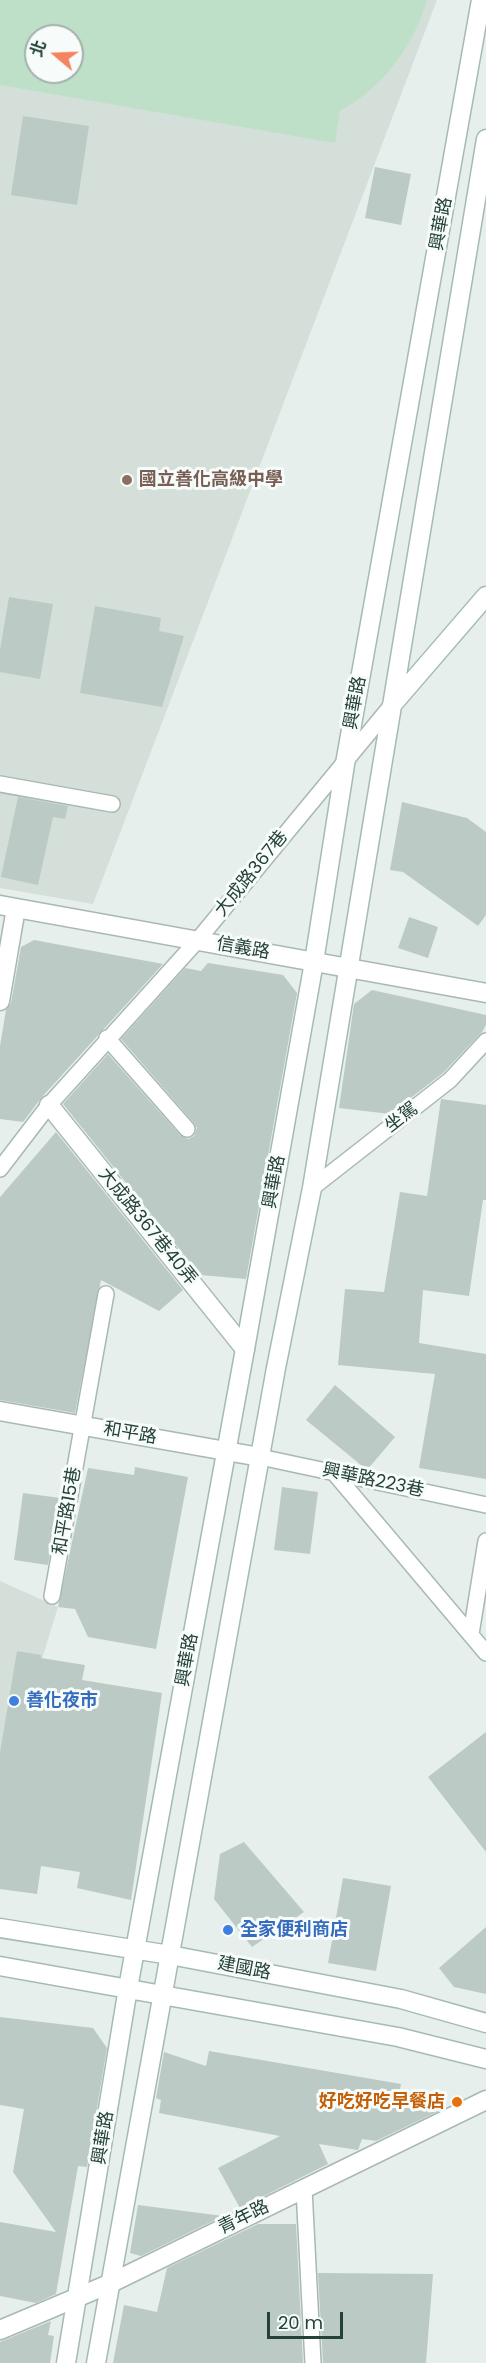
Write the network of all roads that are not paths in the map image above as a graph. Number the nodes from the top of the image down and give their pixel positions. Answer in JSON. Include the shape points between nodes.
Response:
{"nodes":[{"id":1,"x":482,"y":0,"type":"edge"},
{"id":2,"x":486,"y":139,"type":"edge"},
{"id":3,"x":486,"y":596,"type":"edge"},
{"id":4,"x":391,"y":706,"type":"junction"},
{"id":5,"x":346,"y":758,"type":"junction"},
{"id":6,"x":0,"y":784,"type":"edge"},
{"id":7,"x":112,"y":804,"type":"dead end"},
{"id":8,"x":8,"y":907,"type":"edge"},
{"id":9,"x":197,"y":941,"type":"junction"},
{"id":10,"x":314,"y":962,"type":"junction"},
{"id":11,"x":347,"y":968,"type":"junction"},
{"id":12,"x":486,"y":993,"type":"edge"},
{"id":13,"x":0,"y":1001,"type":"edge"},
{"id":14,"x":107,"y":1038,"type":"junction"},
{"id":15,"x":486,"y":1041,"type":"edge"},
{"id":16,"x":50,"y":1105,"type":"junction"},
{"id":17,"x":187,"y":1129,"type":"dead end"},
{"id":18,"x":0,"y":1169,"type":"edge"},
{"id":19,"x":312,"y":1188,"type":"junction"},
{"id":20,"x":106,"y":1294,"type":"dead end"},
{"id":21,"x":245,"y":1349,"type":"junction"},
{"id":22,"x":0,"y":1412,"type":"edge"},
{"id":23,"x":83,"y":1426,"type":"junction"},
{"id":24,"x":225,"y":1450,"type":"junction"},
{"id":25,"x":260,"y":1457,"type":"junction"},
{"id":26,"x":335,"y":1474,"type":"junction"},
{"id":27,"x":486,"y":1505,"type":"edge"},
{"id":28,"x":486,"y":1540,"type":"edge"},
{"id":29,"x":52,"y":1596,"type":"dead end"},
{"id":30,"x":471,"y":1634,"type":"junction"},
{"id":31,"x":486,"y":1653,"type":"edge"},
{"id":32,"x":0,"y":1928,"type":"edge"},
{"id":33,"x":135,"y":1950,"type":"junction"},
{"id":34,"x":170,"y":1955,"type":"junction"},
{"id":35,"x":0,"y":1966,"type":"edge"},
{"id":36,"x":128,"y":1988,"type":"junction"},
{"id":37,"x":162,"y":1993,"type":"junction"},
{"id":38,"x":486,"y":2023,"type":"edge"},
{"id":39,"x":486,"y":2059,"type":"edge"},
{"id":40,"x":486,"y":2100,"type":"edge"},
{"id":41,"x":304,"y":2189,"type":"junction"},
{"id":42,"x":110,"y":2284,"type":"junction"},
{"id":43,"x":78,"y":2298,"type":"junction"},
{"id":44,"x":0,"y":2330,"type":"edge"},
{"id":45,"x":66,"y":2363,"type":"edge"},
{"id":46,"x":96,"y":2363,"type":"edge"},
{"id":47,"x":313,"y":2363,"type":"edge"}],
"edges":[{"from":1,"to":5,"type":"street","name":"興華路"},
{"from":2,"to":4,"type":"street","name":"興華路"},
{"from":3,"to":4,"type":"street"},
{"from":4,"to":5,"type":"lane","name":"大成路367巷"},
{"from":4,"to":11,"type":"street","name":"興華路"},
{"from":5,"to":9,"type":"lane","name":"大成路367巷"},
{"from":5,"to":10,"type":"street","name":"興華路"},
{"from":6,"to":7,"type":"lane"},
{"from":8,"to":9,"type":"street","name":"信義路"},
{"from":8,"to":13,"type":"street"},
{"from":9,"to":10,"type":"street","name":"信義路"},
{"from":9,"to":14,"type":"lane","name":"大成路367巷"},
{"from":10,"to":11,"type":"street","name":"信義路"},
{"from":10,"to":21,"type":"street","name":"興華路"},
{"from":11,"to":12,"type":"street","name":"信義路"},
{"from":11,"to":19,"type":"street","name":"興華路"},
{"from":14,"to":16,"type":"lane","name":"大成路367巷"},
{"from":14,"to":17,"type":"lane"},
{"from":15,"to":19,"type":"lane","name":"坐駕","via":[[450,1080]]},
{"from":16,"to":18,"type":"lane","name":"大成路367巷"},
{"from":16,"to":21,"type":"street","name":"大成路367巷40弄"},
{"from":19,"to":25,"type":"street","name":"興華路"},
{"from":20,"to":23,"type":"lane","name":"和平路15巷"},
{"from":21,"to":24,"type":"street","name":"興華路"},
{"from":22,"to":23,"type":"street","name":"和平路"},
{"from":23,"to":24,"type":"street","name":"和平路"},
{"from":23,"to":29,"type":"lane","name":"和平路15巷"},
{"from":24,"to":25,"type":"street","name":"和平路"},
{"from":24,"to":33,"type":"street","name":"興華路"},
{"from":25,"to":26,"type":"lane","name":"興華路223巷"},
{"from":25,"to":34,"type":"street","name":"興華路"},
{"from":26,"to":27,"type":"lane","name":"興華路223巷"},
{"from":26,"to":30,"type":"lane"},
{"from":28,"to":30,"type":"lane"},
{"from":30,"to":31,"type":"lane"},
{"from":32,"to":33,"type":"street","name":"建國路"},
{"from":33,"to":34,"type":"street","name":"建國路"},
{"from":33,"to":36,"type":"street","name":"興華路"},
{"from":34,"to":37,"type":"street","name":"興華路"},
{"from":34,"to":38,"type":"street","name":"建國路","via":[[401,2000]]},
{"from":35,"to":36,"type":"street"},
{"from":36,"to":37,"type":"street"},
{"from":36,"to":43,"type":"street","name":"興華路"},
{"from":37,"to":39,"type":"street","via":[[399,2037]]},
{"from":37,"to":42,"type":"street","name":"興華路"},
{"from":40,"to":41,"type":"street","name":"青年路"},
{"from":41,"to":42,"type":"street","name":"青年路"},
{"from":41,"to":47,"type":"lane"},
{"from":42,"to":43,"type":"street","name":"青年路"},
{"from":42,"to":46,"type":"street","name":"興華路"},
{"from":43,"to":44,"type":"street","name":"青年路"},
{"from":43,"to":45,"type":"street","name":"興華路"}]}
